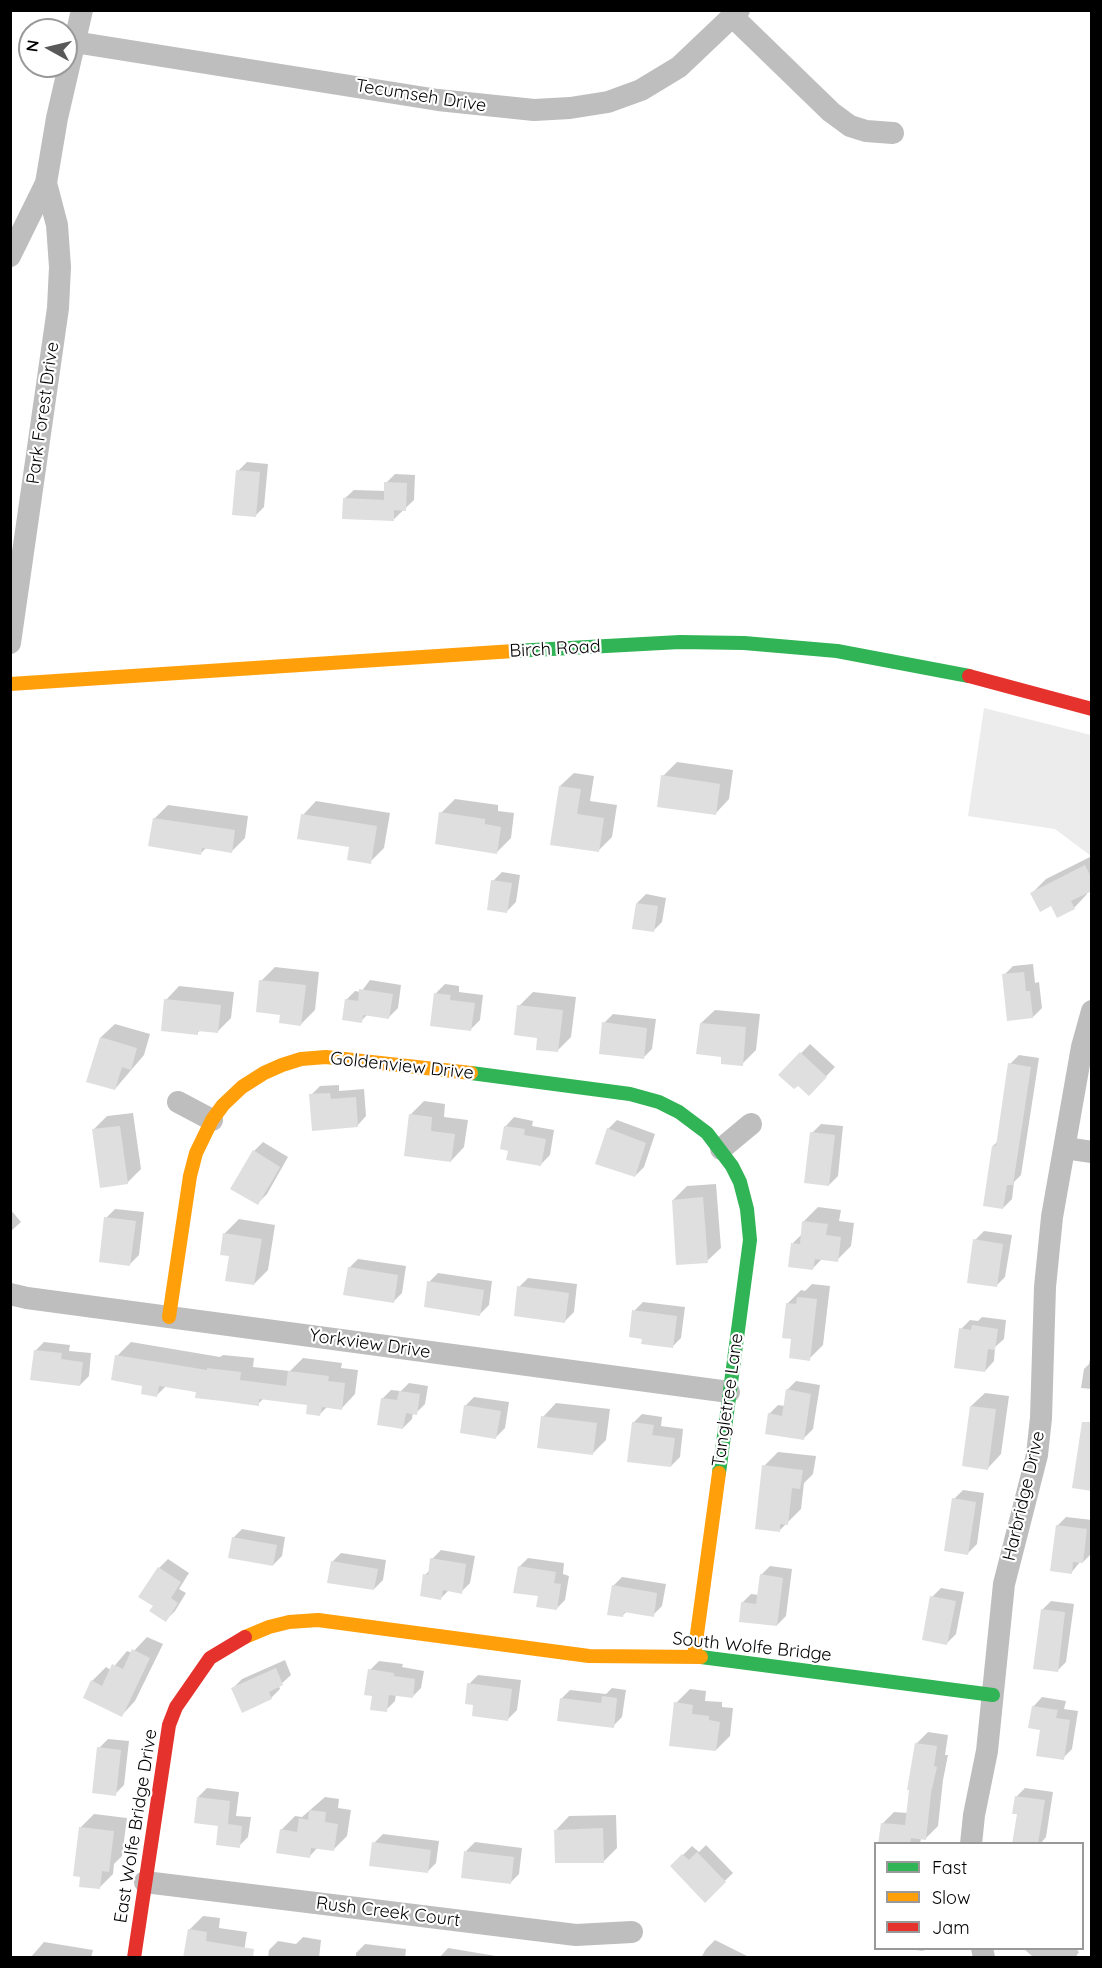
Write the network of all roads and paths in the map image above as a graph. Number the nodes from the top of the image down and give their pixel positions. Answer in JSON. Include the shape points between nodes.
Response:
{"nodes":[{"id":1,"x":82,"y":10,"type":"edge"},
{"id":2,"x":736,"y":14,"type":"edge"},
{"id":3,"x":78,"y":26,"type":"edge"},
{"id":4,"x":78,"y":43,"type":"edge"},
{"id":5,"x":66,"y":78,"type":"edge"},
{"id":6,"x":893,"y":133,"type":"dead end"},
{"id":7,"x":46,"y":183,"type":"junction"},
{"id":8,"x":10,"y":256,"type":"edge"},
{"id":9,"x":10,"y":643,"type":"edge"},
{"id":10,"x":10,"y":684,"type":"edge"},
{"id":11,"x":1091,"y":708,"type":"edge"},
{"id":12,"x":1092,"y":1011,"type":"edge"},
{"id":13,"x":541,"y":1083,"type":"joint"},
{"id":14,"x":178,"y":1102,"type":"dead end"},
{"id":15,"x":212,"y":1120,"type":"junction"},
{"id":16,"x":751,"y":1124,"type":"dead end"},
{"id":17,"x":1065,"y":1148,"type":"junction"},
{"id":18,"x":721,"y":1149,"type":"junction"},
{"id":19,"x":1092,"y":1152,"type":"edge"},
{"id":20,"x":10,"y":1294,"type":"edge"},
{"id":21,"x":169,"y":1317,"type":"junction"},
{"id":22,"x":729,"y":1392,"type":"junction"},
{"id":23,"x":400,"y":1630,"type":"joint"},
{"id":24,"x":694,"y":1656,"type":"junction"},
{"id":25,"x":993,"y":1695,"type":"junction"},
{"id":26,"x":971,"y":1842,"type":"edge"},
{"id":27,"x":145,"y":1882,"type":"junction"},
{"id":28,"x":632,"y":1932,"type":"dead end"},
{"id":29,"x":134,"y":1958,"type":"edge"}],
"edges":[{"from":1,"to":3,"type":"street","name":"Park Forest Drive"},
{"from":2,"to":4,"type":"street","name":"Tecumseh Drive","via":[[679,67],[641,90],[608,102],[534,110],[438,100]]},
{"from":2,"to":6,"type":"street","via":[[831,112],[850,126]]},
{"from":5,"to":7,"type":"street","name":"Park Forest Drive"},
{"from":7,"to":8,"type":"street","name":"Park Forest Drive"},
{"from":7,"to":9,"type":"street","name":"Park Forest Drive","via":[[57,225],[58,308]]},
{"from":10,"to":11,"type":"street","name":"Birch Road","via":[[549,649],[744,643],[837,651],[1021,689]]},
{"from":12,"to":17,"type":"street","name":"Harbridge Drive"},
{"from":13,"to":15,"type":"street","name":"Goldenview Drive","via":[[374,1060],[301,1059],[264,1073],[242,1087]]},
{"from":13,"to":18,"type":"street","name":"Tangletree Lane","via":[[630,1094],[659,1102],[689,1119]]},
{"from":14,"to":15,"type":"street"},
{"from":15,"to":21,"type":"street","name":"Goldenview Drive","via":[[190,1176]]},
{"from":16,"to":18,"type":"street"},
{"from":17,"to":19,"type":"street"},
{"from":17,"to":25,"type":"street","name":"Harbridge Drive","via":[[1052,1217],[1045,1287],[1037,1455],[1004,1584]]},
{"from":18,"to":22,"type":"street","name":"Tangletree Lane","via":[[740,1182],[750,1240]]},
{"from":20,"to":21,"type":"street","name":"Yorkview Drive"},
{"from":21,"to":22,"type":"street","name":"Yorkview Drive"},
{"from":22,"to":24,"type":"street","name":"Tangletree Lane"},
{"from":23,"to":24,"type":"street","name":"South Wolfe Bridge","via":[[589,1656]]},
{"from":23,"to":27,"type":"street","name":"East Wolfe Bridge Drive","via":[[318,1620],[289,1622],[250,1634],[210,1658],[176,1707],[169,1725]]},
{"from":24,"to":25,"type":"street","name":"South Wolfe Bridge"},
{"from":25,"to":26,"type":"street","name":"Harbridge Drive"},
{"from":27,"to":28,"type":"street","name":"Rush Creek Court","via":[[576,1935]]},
{"from":27,"to":29,"type":"street","name":"East Wolfe Bridge Drive"}]}
